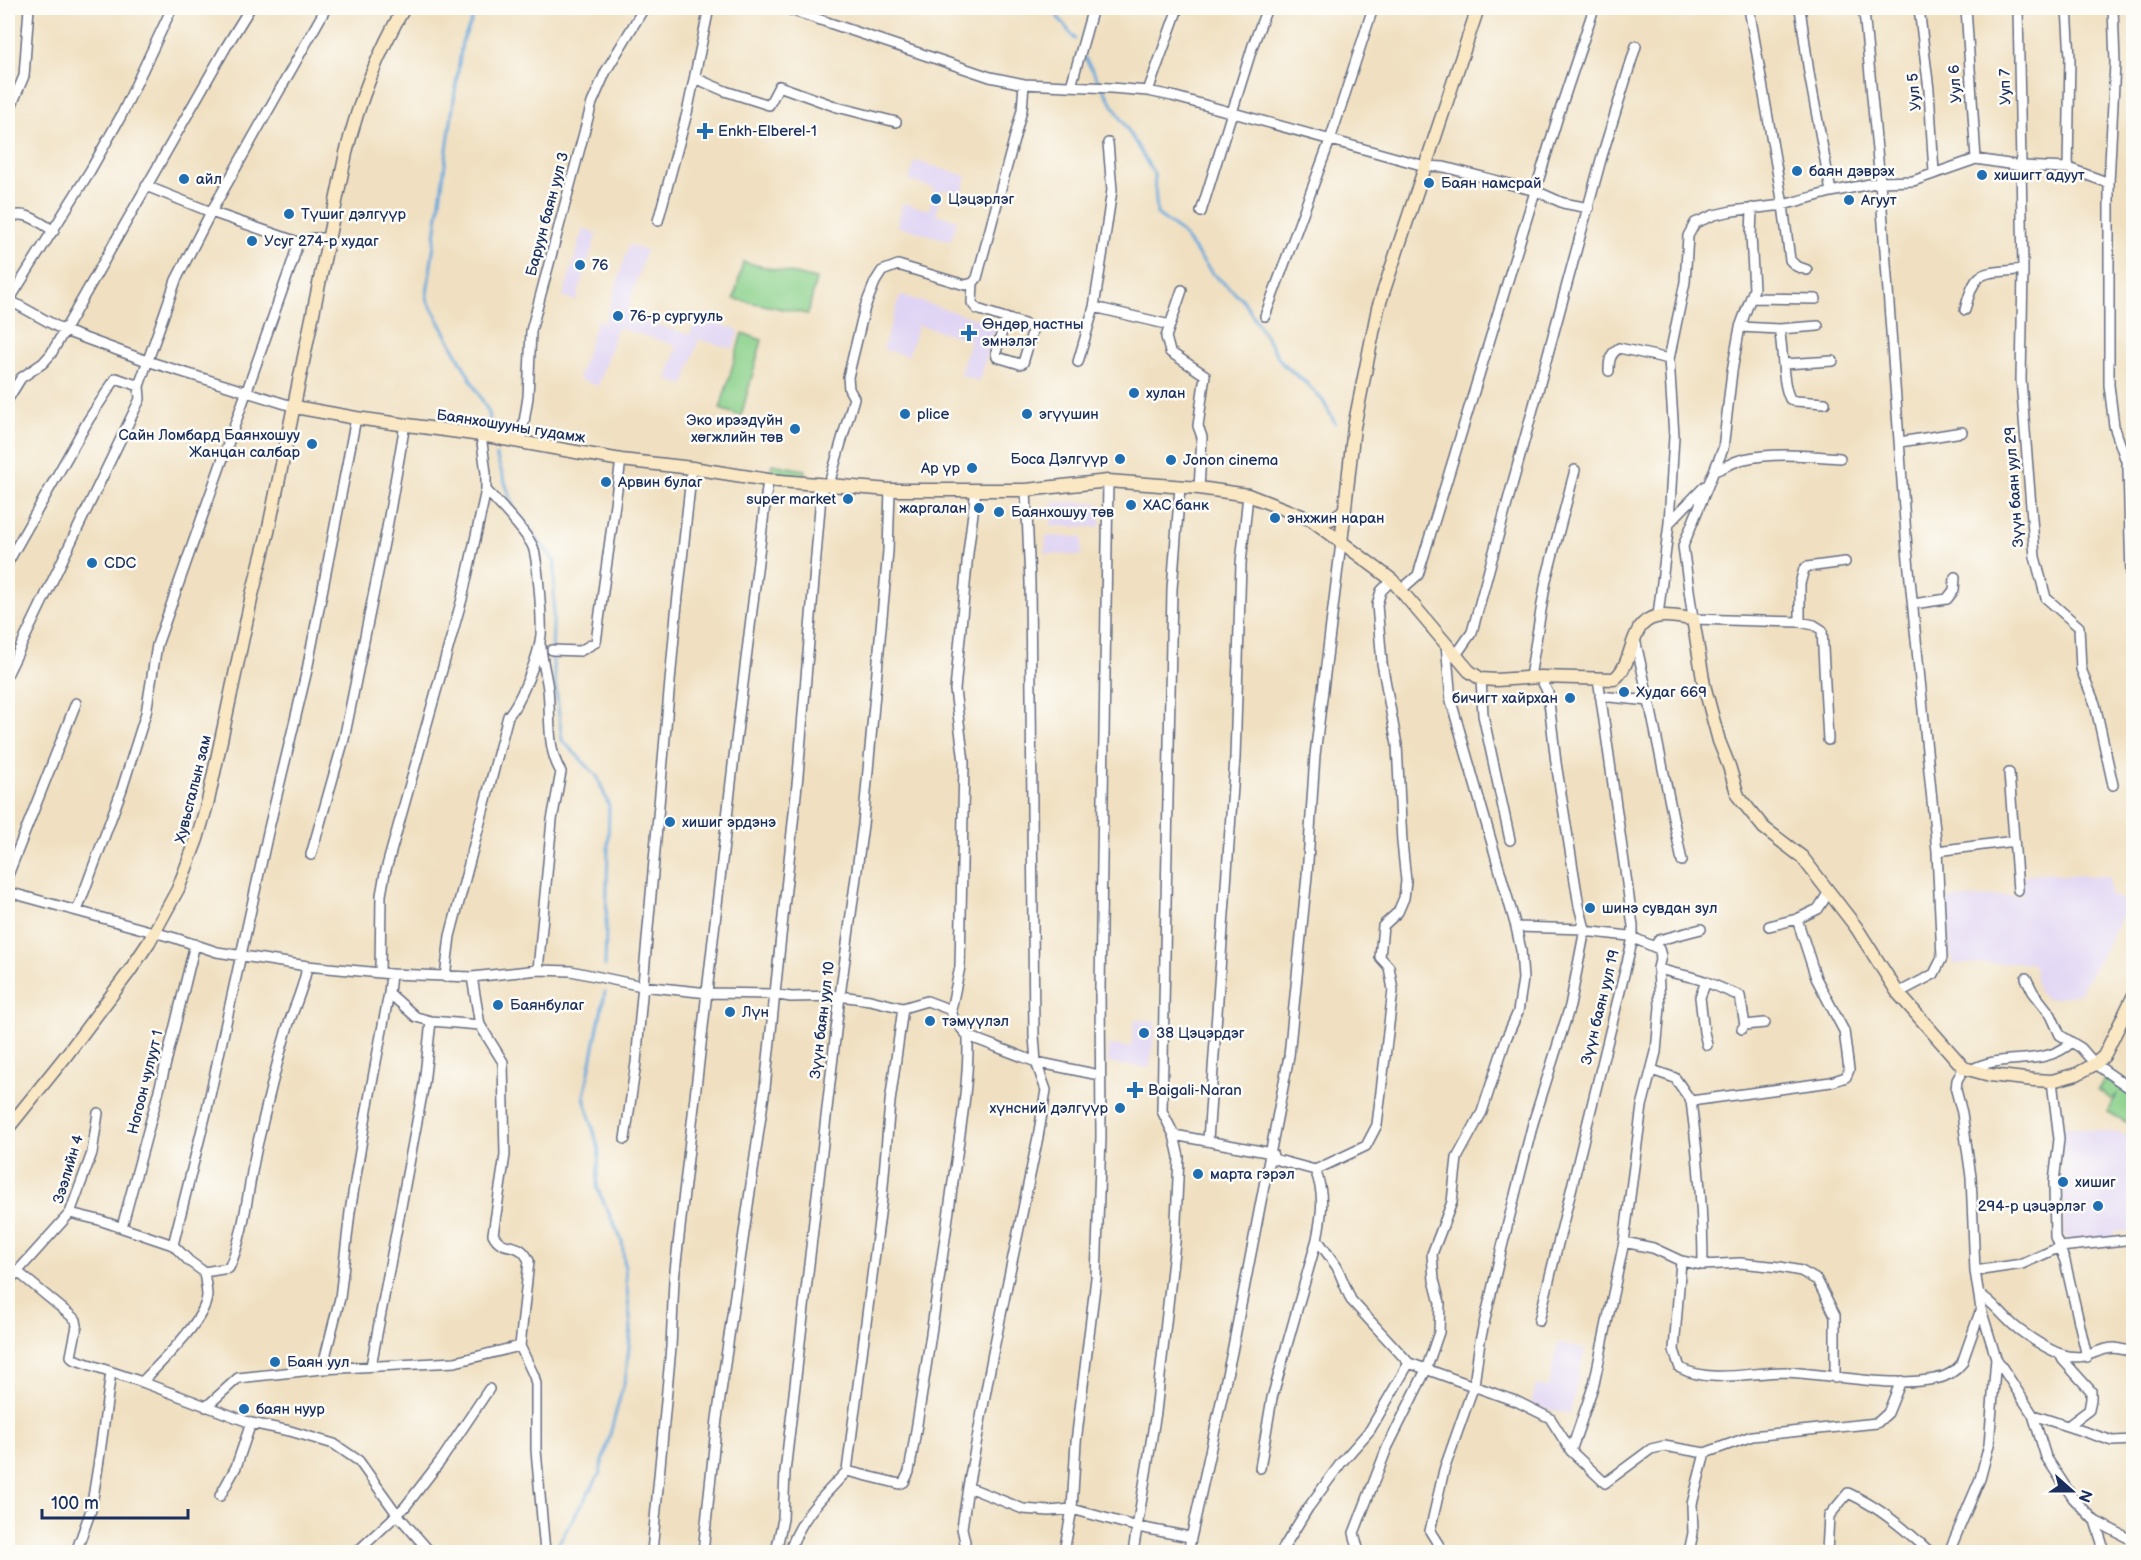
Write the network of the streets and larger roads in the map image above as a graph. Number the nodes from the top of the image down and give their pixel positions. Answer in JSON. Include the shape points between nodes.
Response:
{"nodes":[{"id":1,"x":29,"y":8,"type":"edge"},
{"id":2,"x":172,"y":8,"type":"edge"},
{"id":3,"x":250,"y":8,"type":"edge"},
{"id":4,"x":326,"y":8,"type":"edge"},
{"id":5,"x":404,"y":8,"type":"edge"},
{"id":6,"x":644,"y":8,"type":"edge"},
{"id":7,"x":710,"y":8,"type":"edge"},
{"id":8,"x":785,"y":8,"type":"edge"},
{"id":9,"x":1093,"y":8,"type":"edge"},
{"id":10,"x":1178,"y":8,"type":"edge"},
{"id":11,"x":1267,"y":8,"type":"edge"},
{"id":12,"x":1373,"y":8,"type":"edge"},
{"id":13,"x":1478,"y":8,"type":"edge"},
{"id":14,"x":1594,"y":8,"type":"edge"},
{"id":15,"x":1749,"y":8,"type":"edge"},
{"id":16,"x":1800,"y":8,"type":"edge"},
{"id":17,"x":1860,"y":8,"type":"edge"},
{"id":18,"x":1919,"y":8,"type":"edge"},
{"id":19,"x":1966,"y":8,"type":"edge"},
{"id":20,"x":2018,"y":8,"type":"edge"},
{"id":21,"x":2067,"y":8,"type":"edge"},
{"id":22,"x":2114,"y":8,"type":"edge"},
{"id":23,"x":1636,"y":46,"type":"dead end"},
{"id":24,"x":695,"y":78,"type":"junction"},
{"id":25,"x":1024,"y":84,"type":"junction"},
{"id":26,"x":1071,"y":86,"type":"junction"},
{"id":27,"x":1148,"y":91,"type":"junction"},
{"id":28,"x":1233,"y":112,"type":"junction"},
{"id":29,"x":8,"y":114,"type":"edge"},
{"id":30,"x":896,"y":122,"type":"dead end"},
{"id":31,"x":1330,"y":140,"type":"junction"},
{"id":32,"x":1108,"y":143,"type":"dead end"},
{"id":33,"x":1976,"y":159,"type":"junction"},
{"id":34,"x":1425,"y":166,"type":"junction"},
{"id":35,"x":2021,"y":166,"type":"junction"},
{"id":36,"x":2068,"y":168,"type":"junction"},
{"id":37,"x":1935,"y":173,"type":"junction"},
{"id":38,"x":1880,"y":182,"type":"junction"},
{"id":39,"x":2109,"y":183,"type":"junction"},
{"id":40,"x":146,"y":186,"type":"junction"},
{"id":41,"x":1536,"y":190,"type":"junction"},
{"id":42,"x":1831,"y":192,"type":"junction"},
{"id":43,"x":1783,"y":205,"type":"junction"},
{"id":44,"x":1589,"y":208,"type":"junction"},
{"id":45,"x":1752,"y":208,"type":"junction"},
{"id":46,"x":211,"y":212,"type":"junction"},
{"id":47,"x":1201,"y":212,"type":"dead end"},
{"id":48,"x":8,"y":219,"type":"edge"},
{"id":49,"x":658,"y":221,"type":"dead end"},
{"id":50,"x":54,"y":231,"type":"junction"},
{"id":51,"x":328,"y":238,"type":"junction"},
{"id":52,"x":298,"y":242,"type":"junction"},
{"id":53,"x":2023,"y":269,"type":"junction"},
{"id":54,"x":1807,"y":270,"type":"dead end"},
{"id":55,"x":973,"y":283,"type":"junction"},
{"id":56,"x":1182,"y":290,"type":"dead end"},
{"id":57,"x":1750,"y":298,"type":"junction"},
{"id":58,"x":1816,"y":299,"type":"dead end"},
{"id":59,"x":8,"y":301,"type":"edge"},
{"id":60,"x":1094,"y":307,"type":"junction"},
{"id":61,"x":1965,"y":310,"type":"dead end"},
{"id":62,"x":1265,"y":316,"type":"dead end"},
{"id":63,"x":1006,"y":318,"type":"junction"},
{"id":64,"x":1170,"y":325,"type":"junction"},
{"id":65,"x":1818,"y":326,"type":"dead end"},
{"id":66,"x":1740,"y":327,"type":"junction"},
{"id":67,"x":1779,"y":329,"type":"junction"},
{"id":68,"x":65,"y":330,"type":"junction"},
{"id":69,"x":1669,"y":359,"type":"junction"},
{"id":70,"x":147,"y":361,"type":"junction"},
{"id":71,"x":1833,"y":361,"type":"dead end"},
{"id":72,"x":1078,"y":362,"type":"dead end"},
{"id":73,"x":1784,"y":364,"type":"junction"},
{"id":74,"x":1609,"y":370,"type":"dead end"},
{"id":75,"x":139,"y":387,"type":"junction"},
{"id":76,"x":246,"y":393,"type":"junction"},
{"id":77,"x":8,"y":399,"type":"edge"},
{"id":78,"x":1825,"y":403,"type":"dead end"},
{"id":79,"x":295,"y":407,"type":"junction"},
{"id":80,"x":356,"y":418,"type":"junction"},
{"id":81,"x":405,"y":424,"type":"junction"},
{"id":82,"x":1962,"y":432,"type":"dead end"},
{"id":83,"x":484,"y":435,"type":"junction"},
{"id":84,"x":521,"y":441,"type":"junction"},
{"id":85,"x":1899,"y":442,"type":"junction"},
{"id":86,"x":1840,"y":458,"type":"dead end"},
{"id":87,"x":621,"y":460,"type":"junction"},
{"id":88,"x":692,"y":468,"type":"junction"},
{"id":89,"x":1575,"y":470,"type":"dead end"},
{"id":90,"x":1712,"y":476,"type":"junction"},
{"id":91,"x":768,"y":480,"type":"junction"},
{"id":92,"x":1108,"y":481,"type":"junction"},
{"id":93,"x":826,"y":483,"type":"junction"},
{"id":94,"x":1180,"y":487,"type":"junction"},
{"id":95,"x":1199,"y":488,"type":"junction"},
{"id":96,"x":976,"y":489,"type":"junction"},
{"id":97,"x":486,"y":490,"type":"junction"},
{"id":98,"x":890,"y":490,"type":"junction"},
{"id":99,"x":1026,"y":490,"type":"junction"},
{"id":100,"x":1248,"y":495,"type":"junction"},
{"id":101,"x":1345,"y":509,"type":"junction"},
{"id":102,"x":1312,"y":520,"type":"junction"},
{"id":103,"x":1669,"y":523,"type":"junction"},
{"id":104,"x":1341,"y":543,"type":"junction"},
{"id":105,"x":8,"y":562,"type":"edge"},
{"id":106,"x":1845,"y":562,"type":"dead end"},
{"id":107,"x":1955,"y":577,"type":"dead end"},
{"id":108,"x":1392,"y":580,"type":"junction"},
{"id":109,"x":2133,"y":582,"type":"edge"},
{"id":110,"x":1401,"y":590,"type":"junction"},
{"id":111,"x":1912,"y":604,"type":"junction"},
{"id":112,"x":1658,"y":616,"type":"junction"},
{"id":113,"x":1693,"y":619,"type":"junction"},
{"id":114,"x":1800,"y":622,"type":"junction"},
{"id":115,"x":541,"y":636,"type":"junction"},
{"id":116,"x":1635,"y":639,"type":"junction"},
{"id":117,"x":1446,"y":642,"type":"junction"},
{"id":118,"x":552,"y":650,"type":"dead end"},
{"id":119,"x":1456,"y":655,"type":"junction"},
{"id":120,"x":8,"y":673,"type":"edge"},
{"id":121,"x":1535,"y":677,"type":"junction"},
{"id":122,"x":1598,"y":678,"type":"junction"},
{"id":123,"x":1481,"y":679,"type":"junction"},
{"id":124,"x":1600,"y":696,"type":"junction"},
{"id":125,"x":1649,"y":701,"type":"junction"},
{"id":126,"x":76,"y":703,"type":"dead end"},
{"id":127,"x":1828,"y":740,"type":"dead end"},
{"id":128,"x":2009,"y":773,"type":"dead end"},
{"id":129,"x":2113,"y":785,"type":"dead end"},
{"id":130,"x":1510,"y":840,"type":"dead end"},
{"id":131,"x":2013,"y":841,"type":"junction"},
{"id":132,"x":1937,"y":851,"type":"junction"},
{"id":133,"x":311,"y":855,"type":"dead end"},
{"id":134,"x":1682,"y":861,"type":"dead end"},
{"id":135,"x":8,"y":874,"type":"edge"},
{"id":136,"x":2018,"y":890,"type":"dead end"},
{"id":137,"x":8,"y":892,"type":"edge"},
{"id":138,"x":1829,"y":892,"type":"junction"},
{"id":139,"x":77,"y":911,"type":"junction"},
{"id":140,"x":1797,"y":918,"type":"junction"},
{"id":141,"x":1769,"y":926,"type":"dead end"},
{"id":142,"x":1516,"y":927,"type":"junction"},
{"id":143,"x":1701,"y":929,"type":"dead end"},
{"id":144,"x":1585,"y":930,"type":"junction"},
{"id":145,"x":154,"y":933,"type":"junction"},
{"id":146,"x":1633,"y":938,"type":"junction"},
{"id":147,"x":195,"y":944,"type":"junction"},
{"id":148,"x":1654,"y":947,"type":"junction"},
{"id":149,"x":240,"y":956,"type":"junction"},
{"id":150,"x":307,"y":966,"type":"junction"},
{"id":151,"x":1658,"y":968,"type":"junction"},
{"id":152,"x":538,"y":970,"type":"junction"},
{"id":153,"x":380,"y":973,"type":"junction"},
{"id":154,"x":391,"y":974,"type":"junction"},
{"id":155,"x":445,"y":977,"type":"junction"},
{"id":156,"x":472,"y":977,"type":"junction"},
{"id":157,"x":2026,"y":978,"type":"dead end"},
{"id":158,"x":1704,"y":981,"type":"junction"},
{"id":159,"x":642,"y":986,"type":"junction"},
{"id":160,"x":389,"y":993,"type":"junction"},
{"id":161,"x":708,"y":993,"type":"junction"},
{"id":162,"x":1898,"y":993,"type":"junction"},
{"id":163,"x":773,"y":994,"type":"junction"},
{"id":164,"x":2133,"y":995,"type":"edge"},
{"id":165,"x":840,"y":996,"type":"junction"},
{"id":166,"x":903,"y":1008,"type":"junction"},
{"id":167,"x":951,"y":1010,"type":"junction"},
{"id":168,"x":431,"y":1021,"type":"junction"},
{"id":169,"x":1765,"y":1023,"type":"dead end"},
{"id":170,"x":480,"y":1025,"type":"junction"},
{"id":171,"x":968,"y":1036,"type":"junction"},
{"id":172,"x":2071,"y":1043,"type":"junction"},
{"id":173,"x":1707,"y":1046,"type":"dead end"},
{"id":174,"x":1036,"y":1062,"type":"junction"},
{"id":175,"x":2095,"y":1064,"type":"junction"},
{"id":176,"x":1967,"y":1069,"type":"junction"},
{"id":177,"x":1652,"y":1070,"type":"junction"},
{"id":178,"x":1099,"y":1075,"type":"junction"},
{"id":179,"x":2052,"y":1081,"type":"junction"},
{"id":180,"x":2133,"y":1091,"type":"edge"},
{"id":181,"x":1691,"y":1101,"type":"junction"},
{"id":182,"x":98,"y":1113,"type":"dead end"},
{"id":183,"x":8,"y":1128,"type":"edge"},
{"id":184,"x":1173,"y":1135,"type":"junction"},
{"id":185,"x":625,"y":1139,"type":"dead end"},
{"id":186,"x":1208,"y":1140,"type":"junction"},
{"id":187,"x":1272,"y":1153,"type":"junction"},
{"id":188,"x":1315,"y":1170,"type":"junction"},
{"id":189,"x":70,"y":1213,"type":"junction"},
{"id":190,"x":122,"y":1227,"type":"junction"},
{"id":191,"x":1317,"y":1239,"type":"junction"},
{"id":192,"x":2133,"y":1239,"type":"edge"},
{"id":193,"x":1624,"y":1242,"type":"junction"},
{"id":194,"x":173,"y":1245,"type":"junction"},
{"id":195,"x":2060,"y":1247,"type":"junction"},
{"id":196,"x":1681,"y":1261,"type":"junction"},
{"id":197,"x":1703,"y":1265,"type":"junction"},
{"id":198,"x":1975,"y":1271,"type":"junction"},
{"id":199,"x":18,"y":1272,"type":"junction"},
{"id":200,"x":204,"y":1272,"type":"junction"},
{"id":201,"x":8,"y":1282,"type":"edge"},
{"id":202,"x":1979,"y":1294,"type":"junction"},
{"id":203,"x":1981,"y":1309,"type":"junction"},
{"id":204,"x":1539,"y":1321,"type":"dead end"},
{"id":205,"x":520,"y":1346,"type":"junction"},
{"id":206,"x":2133,"y":1352,"type":"edge"},
{"id":207,"x":2060,"y":1354,"type":"junction"},
{"id":208,"x":2087,"y":1357,"type":"junction"},
{"id":209,"x":1996,"y":1358,"type":"junction"},
{"id":210,"x":1409,"y":1363,"type":"junction"},
{"id":211,"x":371,"y":1366,"type":"junction"},
{"id":212,"x":322,"y":1369,"type":"junction"},
{"id":213,"x":1426,"y":1370,"type":"junction"},
{"id":214,"x":111,"y":1371,"type":"junction"},
{"id":215,"x":1834,"y":1378,"type":"junction"},
{"id":216,"x":1901,"y":1381,"type":"junction"},
{"id":217,"x":142,"y":1382,"type":"junction"},
{"id":218,"x":1474,"y":1385,"type":"junction"},
{"id":219,"x":489,"y":1389,"type":"dead end"},
{"id":220,"x":206,"y":1407,"type":"junction"},
{"id":221,"x":2033,"y":1415,"type":"junction"},
{"id":222,"x":251,"y":1423,"type":"junction"},
{"id":223,"x":2068,"y":1425,"type":"junction"},
{"id":224,"x":2133,"y":1440,"type":"edge"},
{"id":225,"x":1571,"y":1451,"type":"junction"},
{"id":226,"x":1705,"y":1453,"type":"junction"},
{"id":227,"x":1260,"y":1468,"type":"dead end"},
{"id":228,"x":847,"y":1471,"type":"junction"},
{"id":229,"x":968,"y":1487,"type":"junction"},
{"id":230,"x":220,"y":1496,"type":"dead end"},
{"id":231,"x":1071,"y":1509,"type":"junction"},
{"id":232,"x":397,"y":1514,"type":"junction"},
{"id":233,"x":783,"y":1519,"type":"junction"},
{"id":234,"x":2096,"y":1521,"type":"junction"},
{"id":235,"x":1138,"y":1527,"type":"junction"},
{"id":236,"x":797,"y":1532,"type":"junction"},
{"id":237,"x":1190,"y":1537,"type":"junction"},
{"id":238,"x":2133,"y":1541,"type":"edge"},
{"id":239,"x":76,"y":1552,"type":"edge"},
{"id":240,"x":357,"y":1552,"type":"edge"},
{"id":241,"x":430,"y":1552,"type":"edge"},
{"id":242,"x":545,"y":1552,"type":"edge"},
{"id":243,"x":652,"y":1552,"type":"edge"},
{"id":244,"x":703,"y":1552,"type":"edge"},
{"id":245,"x":776,"y":1552,"type":"edge"},
{"id":246,"x":789,"y":1552,"type":"edge"},
{"id":247,"x":964,"y":1552,"type":"edge"},
{"id":248,"x":1064,"y":1552,"type":"edge"},
{"id":249,"x":1133,"y":1552,"type":"edge"},
{"id":250,"x":1188,"y":1552,"type":"edge"},
{"id":251,"x":1281,"y":1552,"type":"edge"},
{"id":252,"x":1359,"y":1552,"type":"edge"},
{"id":253,"x":1443,"y":1552,"type":"edge"},
{"id":254,"x":1689,"y":1552,"type":"edge"},
{"id":255,"x":1827,"y":1552,"type":"edge"},
{"id":256,"x":1930,"y":1552,"type":"edge"},
{"id":257,"x":1948,"y":1552,"type":"edge"},
{"id":258,"x":2102,"y":1552,"type":"edge"}],
"edges":[{"from":1,"to":29,"type":"street","via":[[24,76]]},
{"from":2,"to":50,"type":"street","via":[[121,116]]},
{"from":3,"to":40,"type":"street"},
{"from":4,"to":46,"type":"street"},
{"from":5,"to":51,"type":"street","via":[[362,97]]},
{"from":6,"to":84,"type":"street","name":"Баруун баян уул 3","via":[[606,71],[592,103],[531,331]]},
{"from":7,"to":24,"type":"street"},
{"from":8,"to":25,"type":"street","via":[[990,77]]},
{"from":9,"to":26,"type":"street"},
{"from":10,"to":27,"type":"street"},
{"from":11,"to":28,"type":"street"},
{"from":12,"to":31,"type":"street"},
{"from":13,"to":34,"type":"street"},
{"from":14,"to":41,"type":"street"},
{"from":15,"to":43,"type":"street"},
{"from":16,"to":42,"type":"street"},
{"from":17,"to":38,"type":"street","via":[[1864,11]]},
{"from":18,"to":37,"type":"street","name":"Уул 5"},
{"from":19,"to":33,"type":"street","name":"Уул 6"},
{"from":20,"to":35,"type":"street","name":"Ууп 7"},
{"from":21,"to":36,"type":"street"},
{"from":22,"to":39,"type":"street"},
{"from":23,"to":44,"type":"street"},
{"from":24,"to":30,"type":"street","via":[[769,105],[779,86],[837,107]]},
{"from":24,"to":49,"type":"street"},
{"from":25,"to":26,"type":"street"},
{"from":25,"to":55,"type":"street","via":[[1022,110]]},
{"from":26,"to":27,"type":"street"},
{"from":27,"to":28,"type":"street"},
{"from":28,"to":31,"type":"street"},
{"from":28,"to":47,"type":"street"},
{"from":31,"to":34,"type":"street"},
{"from":31,"to":62,"type":"street"},
{"from":32,"to":60,"type":"street","via":[[1112,190]]},
{"from":33,"to":35,"type":"street"},
{"from":33,"to":37,"type":"street"},
{"from":34,"to":41,"type":"street","via":[[1444,167]]},
{"from":34,"to":101,"type":"street","via":[[1378,308],[1354,428]]},
{"from":35,"to":36,"type":"street"},
{"from":35,"to":53,"type":"street","name":"Зүүн баян уул 29"},
{"from":36,"to":39,"type":"street"},
{"from":37,"to":38,"type":"street","via":[[1914,181]]},
{"from":38,"to":42,"type":"street"},
{"from":38,"to":85,"type":"street"},
{"from":39,"to":109,"type":"street","via":[[2109,385],[2114,426],[2128,467]]},
{"from":40,"to":46,"type":"street"},
{"from":40,"to":68,"type":"street"},
{"from":41,"to":44,"type":"street","via":[[1563,203]]},
{"from":41,"to":110,"type":"street","via":[[1418,575]]},
{"from":42,"to":43,"type":"street"},
{"from":43,"to":45,"type":"street"},
{"from":43,"to":54,"type":"street","via":[[1790,260]]},
{"from":44,"to":119,"type":"street","via":[[1472,632]]},
{"from":45,"to":57,"type":"street","via":[[1754,289]]},
{"from":45,"to":69,"type":"street","via":[[1695,223],[1688,236],[1685,282]]},
{"from":46,"to":52,"type":"street"},
{"from":46,"to":70,"type":"street","via":[[176,280]]},
{"from":48,"to":50,"type":"street","via":[[25,214]]},
{"from":50,"to":59,"type":"street"},
{"from":51,"to":52,"type":"street"},
{"from":51,"to":79,"type":"street"},
{"from":52,"to":76,"type":"street"},
{"from":53,"to":61,"type":"street","via":[[1986,272],[1971,287]]},
{"from":53,"to":129,"type":"street","name":"Зүүн баян уул 29","via":[[2021,380],[2035,557],[2046,598],[2079,627],[2080,669],[2095,704]]},
{"from":55,"to":63,"type":"street","via":[[972,303],[977,309]]},
{"from":55,"to":93,"type":"street","via":[[965,285],[898,265],[882,271],[865,307],[848,377],[854,398]]},
{"from":56,"to":64,"type":"street"},
{"from":57,"to":58,"type":"street"},
{"from":57,"to":66,"type":"street"},
{"from":59,"to":68,"type":"street"},
{"from":60,"to":64,"type":"street"},
{"from":60,"to":72,"type":"street"},
{"from":63,"to":63,"type":"street","via":[[1032,329],[1023,363],[997,357]]},
{"from":64,"to":95,"type":"street","via":[[1166,337],[1170,352],[1205,375],[1198,426],[1202,437]]},
{"from":65,"to":67,"type":"street"},
{"from":66,"to":67,"type":"street"},
{"from":66,"to":90,"type":"street","via":[[1723,449]]},
{"from":67,"to":73,"type":"street"},
{"from":68,"to":70,"type":"street"},
{"from":68,"to":77,"type":"street","via":[[43,363],[21,378]]},
{"from":69,"to":74,"type":"street","via":[[1619,348],[1609,359]]},
{"from":69,"to":103,"type":"street","via":[[1674,436]]},
{"from":70,"to":75,"type":"street"},
{"from":70,"to":76,"type":"street"},
{"from":71,"to":73,"type":"street"},
{"from":73,"to":78,"type":"street","via":[[1790,399]]},
{"from":75,"to":105,"type":"street","via":[[116,378]]},
{"from":75,"to":120,"type":"street","via":[[140,399]]},
{"from":76,"to":79,"type":"street"},
{"from":76,"to":139,"type":"street","via":[[157,645],[146,713]]},
{"from":79,"to":80,"type":"street","name":"Баянхошууны гудамж"},
{"from":79,"to":145,"type":"street","name":"Хувьсгалын зам","via":[[208,801],[187,868]]},
{"from":80,"to":81,"type":"street","name":"Баянхошууны гудамж"},
{"from":80,"to":149,"type":"street","via":[[307,670]]},
{"from":81,"to":83,"type":"street","name":"Баянхошууны гудамж"},
{"from":81,"to":133,"type":"street","via":[[344,739]]},
{"from":82,"to":85,"type":"street"},
{"from":83,"to":84,"type":"street","name":"Баянхошууны гудамж"},
{"from":83,"to":97,"type":"street"},
{"from":84,"to":87,"type":"street","name":"Баянхошууны гудамж"},
{"from":85,"to":111,"type":"street"},
{"from":86,"to":90,"type":"street","via":[[1779,454],[1742,459]]},
{"from":87,"to":88,"type":"street","name":"Баянхошууны гудамж"},
{"from":87,"to":118,"type":"street","via":[[596,642],[580,651]]},
{"from":88,"to":91,"type":"street","name":"Баянхошууны гудамж"},
{"from":88,"to":159,"type":"street"},
{"from":89,"to":121,"type":"street","via":[[1546,580]]},
{"from":90,"to":103,"type":"street"},
{"from":90,"to":113,"type":"street","via":[[1683,546]]},
{"from":91,"to":93,"type":"street","name":"Баянхошууны гудамж"},
{"from":91,"to":161,"type":"street"},
{"from":92,"to":94,"type":"street","name":"Баянхошууны гудамж"},
{"from":92,"to":99,"type":"street","name":"Баянхошууны гудамж"},
{"from":92,"to":178,"type":"street"},
{"from":93,"to":98,"type":"street","name":"Баянхошууны гудамж"},
{"from":93,"to":163,"type":"street"},
{"from":94,"to":95,"type":"street","name":"Баянхошууны гудамж"},
{"from":94,"to":184,"type":"street","via":[[1172,589],[1162,1111]]},
{"from":95,"to":100,"type":"street","name":"Баянхошууны гудамж"},
{"from":96,"to":98,"type":"street","name":"Баянхошууны гудамж"},
{"from":96,"to":99,"type":"street","name":"Баянхошууны гудамж"},
{"from":96,"to":167,"type":"street","via":[[955,690],[963,762],[960,967]]},
{"from":97,"to":115,"type":"street","via":[[533,547]]},
{"from":97,"to":153,"type":"street","via":[[462,599],[385,873]]},
{"from":98,"to":165,"type":"street","name":"Зүүн баян уул 10","via":[[863,825]]},
{"from":99,"to":174,"type":"street"},
{"from":100,"to":102,"type":"street","name":"Баянхошууны гудамж"},
{"from":100,"to":186,"type":"street","via":[[1241,563],[1235,758]]},
{"from":101,"to":102,"type":"street","via":[[1330,520]]},
{"from":101,"to":104,"type":"street"},
{"from":102,"to":104,"type":"street","name":"Баянхошууны гудамж"},
{"from":103,"to":112,"type":"street"},
{"from":104,"to":108,"type":"street","name":"Баянхошууны гудамж"},
{"from":104,"to":187,"type":"street","via":[[1315,755],[1289,1056]]},
{"from":106,"to":114,"type":"street","via":[[1804,569]]},
{"from":107,"to":111,"type":"street","via":[[1954,590],[1947,599]]},
{"from":108,"to":110,"type":"street","name":"Баянхошууны гудамж"},
{"from":108,"to":188,"type":"street","via":[[1381,591],[1377,605],[1382,663],[1397,745],[1406,881],[1398,912],[1383,926],[1381,938],[1380,957],[1389,967],[1393,990],[1377,1125],[1366,1146]]},
{"from":110,"to":117,"type":"street","name":"Баянхошууны гудамж"},
{"from":111,"to":132,"type":"street"},
{"from":112,"to":113,"type":"street"},
{"from":112,"to":116,"type":"street","via":[[1647,619]]},
{"from":113,"to":114,"type":"street"},
{"from":113,"to":138,"type":"street","via":[[1704,685],[1738,796],[1764,828],[1802,857]]},
{"from":114,"to":127,"type":"street","via":[[1821,630]]},
{"from":115,"to":152,"type":"street","via":[[554,761],[561,772],[552,820]]},
{"from":115,"to":155,"type":"street","via":[[518,704],[508,716],[450,936]]},
{"from":116,"to":122,"type":"street","via":[[1621,674],[1614,679]]},
{"from":116,"to":125,"type":"street"},
{"from":117,"to":119,"type":"street","name":"Баянхошууны гудамж"},
{"from":117,"to":142,"type":"street","via":[[1451,701]]},
{"from":119,"to":123,"type":"street","name":"Баянхошууны гудамж"},
{"from":121,"to":122,"type":"street"},
{"from":121,"to":123,"type":"street"},
{"from":121,"to":144,"type":"street","via":[[1548,693]]},
{"from":122,"to":124,"type":"street","name":"Зүүн баян уул 19"},
{"from":123,"to":130,"type":"street","via":[[1484,715]]},
{"from":124,"to":125,"type":"street"},
{"from":124,"to":146,"type":"street","name":"Зүүн баян уул 19"},
{"from":125,"to":134,"type":"street"},
{"from":126,"to":135,"type":"street"},
{"from":128,"to":131,"type":"street"},
{"from":131,"to":132,"type":"street"},
{"from":131,"to":136,"type":"street"},
{"from":132,"to":162,"type":"street","via":[[1942,958],[1934,974]]},
{"from":137,"to":139,"type":"street"},
{"from":138,"to":140,"type":"street","via":[[1818,909]]},
{"from":138,"to":162,"type":"street"},
{"from":139,"to":145,"type":"street"},
{"from":140,"to":141,"type":"street"},
{"from":140,"to":181,"type":"street","via":[[1816,978],[1844,1031],[1849,1070],[1846,1077]]},
{"from":142,"to":144,"type":"street"},
{"from":142,"to":213,"type":"street","via":[[1523,979],[1521,998],[1482,1112],[1457,1158],[1452,1203],[1432,1254],[1440,1303],[1438,1332]]},
{"from":143,"to":148,"type":"street","via":[[1659,940]]},
{"from":144,"to":146,"type":"street"},
{"from":144,"to":218,"type":"street","via":[[1570,1006],[1533,1123],[1502,1247]]},
{"from":145,"to":147,"type":"street"},
{"from":145,"to":183,"type":"street","name":"Хувьсгалын зам","via":[[129,972]]},
{"from":146,"to":148,"type":"street"},
{"from":146,"to":204,"type":"street","name":"Зүүн баян уул 19"},
{"from":147,"to":149,"type":"street"},
{"from":147,"to":190,"type":"street","name":"Ногоон чулуут 1"},
{"from":148,"to":151,"type":"street","via":[[1661,956]]},
{"from":149,"to":150,"type":"street"},
{"from":149,"to":194,"type":"street"},
{"from":150,"to":153,"type":"street"},
{"from":150,"to":200,"type":"street","via":[[252,1164],[234,1258],[229,1268]]},
{"from":151,"to":158,"type":"street"},
{"from":151,"to":177,"type":"street","via":[[1659,1026]]},
{"from":152,"to":156,"type":"street"},
{"from":152,"to":159,"type":"street","via":[[571,971]]},
{"from":153,"to":154,"type":"street"},
{"from":154,"to":155,"type":"street"},
{"from":154,"to":160,"type":"street"},
{"from":155,"to":156,"type":"street"},
{"from":156,"to":170,"type":"street"},
{"from":157,"to":172,"type":"street","via":[[2060,1035]]},
{"from":158,"to":169,"type":"street","via":[[1740,996],[1744,1027]]},
{"from":158,"to":173,"type":"street","via":[[1700,997]]},
{"from":159,"to":161,"type":"street"},
{"from":159,"to":185,"type":"street"},
{"from":160,"to":168,"type":"street","via":[[416,1017]]},
{"from":160,"to":212,"type":"street","via":[[350,1212],[340,1298]]},
{"from":161,"to":163,"type":"street"},
{"from":161,"to":243,"type":"street","via":[[674,1280]]},
{"from":162,"to":176,"type":"street"},
{"from":163,"to":165,"type":"street"},
{"from":163,"to":244,"type":"street","via":[[765,1088],[717,1419]]},
{"from":164,"to":175,"type":"street","via":[[2110,1047]]},
{"from":165,"to":166,"type":"street"},
{"from":165,"to":233,"type":"street","name":"Зүүн баян уул 10","via":[[785,1472]]},
{"from":166,"to":167,"type":"street","via":[[927,1001]]},
{"from":166,"to":228,"type":"street"},
{"from":167,"to":171,"type":"street"},
{"from":168,"to":170,"type":"street"},
{"from":168,"to":211,"type":"street","via":[[424,1084]]},
{"from":170,"to":205,"type":"street","via":[[503,1062],[505,1155],[493,1234],[501,1244],[520,1248],[529,1261]]},
{"from":171,"to":174,"type":"street"},
{"from":171,"to":228,"type":"street","via":[[961,1120],[909,1472],[900,1484]]},
{"from":172,"to":175,"type":"street","via":[[2084,1050]]},
{"from":172,"to":176,"type":"street","via":[[2062,1051],[2038,1058],[1982,1063]]},
{"from":174,"to":178,"type":"street"},
{"from":174,"to":229,"type":"street","via":[[1046,1090]]},
{"from":175,"to":179,"type":"street"},
{"from":175,"to":180,"type":"street"},
{"from":176,"to":179,"type":"street"},
{"from":176,"to":198,"type":"street","via":[[1957,1080],[1956,1090],[1971,1177]]},
{"from":177,"to":181,"type":"street","via":[[1675,1078]]},
{"from":177,"to":193,"type":"street","via":[[1642,1106]]},
{"from":178,"to":231,"type":"street","via":[[1096,1278]]},
{"from":179,"to":195,"type":"street","via":[[2059,1139],[2054,1182],[2055,1236]]},
{"from":181,"to":197,"type":"street","via":[[1703,1215]]},
{"from":182,"to":189,"type":"street","name":"Зээлийн 4","via":[[92,1153]]},
{"from":184,"to":186,"type":"street"},
{"from":184,"to":235,"type":"street","via":[[1179,1157],[1175,1242],[1156,1412]]},
{"from":186,"to":187,"type":"street"},
{"from":187,"to":188,"type":"street","via":[[1274,1158]]},
{"from":187,"to":237,"type":"street"},
{"from":188,"to":191,"type":"street","via":[[1323,1211]]},
{"from":189,"to":190,"type":"street"},
{"from":189,"to":199,"type":"street","name":"Зээлийн 4"},
{"from":190,"to":194,"type":"street"},
{"from":191,"to":210,"type":"street","via":[[1352,1300]]},
{"from":191,"to":227,"type":"street","via":[[1272,1398]]},
{"from":192,"to":195,"type":"street"},
{"from":193,"to":196,"type":"street","via":[[1653,1248]]},
{"from":193,"to":225,"type":"street","via":[[1594,1384]]},
{"from":194,"to":200,"type":"street"},
{"from":195,"to":198,"type":"street","via":[[2022,1264]]},
{"from":195,"to":208,"type":"street"},
{"from":196,"to":197,"type":"street"},
{"from":196,"to":215,"type":"street","via":[[1674,1350],[1680,1368],[1690,1373],[1732,1376],[1784,1372]]},
{"from":197,"to":215,"type":"street","via":[[1780,1267],[1817,1280],[1835,1315]]},
{"from":198,"to":202,"type":"street"},
{"from":199,"to":201,"type":"street","name":"Зээлийн 4"},
{"from":199,"to":214,"type":"street","via":[[76,1320],[73,1359]]},
{"from":200,"to":217,"type":"street","via":[[207,1296],[202,1312]]},
{"from":202,"to":203,"type":"street"},
{"from":202,"to":207,"type":"street","via":[[2024,1333]]},
{"from":203,"to":209,"type":"street"},
{"from":203,"to":216,"type":"street","via":[[1956,1370],[1944,1377]]},
{"from":205,"to":211,"type":"street","via":[[455,1362]]},
{"from":205,"to":242,"type":"street","via":[[536,1384],[536,1449]]},
{"from":206,"to":208,"type":"street","via":[[2114,1348]]},
{"from":207,"to":208,"type":"street"},
{"from":207,"to":223,"type":"street","via":[[2091,1391],[2088,1410]]},
{"from":209,"to":221,"type":"street"},
{"from":209,"to":257,"type":"street","via":[[1989,1445],[1980,1479]]},
{"from":210,"to":213,"type":"street"},
{"from":210,"to":251,"type":"street","via":[[1370,1430],[1308,1508]]},
{"from":211,"to":212,"type":"street"},
{"from":212,"to":220,"type":"street","via":[[238,1378]]},
{"from":213,"to":218,"type":"street"},
{"from":213,"to":252,"type":"street","via":[[1388,1448],[1354,1533]]},
{"from":214,"to":217,"type":"street"},
{"from":214,"to":239,"type":"street","via":[[91,1510]]},
{"from":215,"to":216,"type":"street"},
{"from":216,"to":226,"type":"street","via":[[1888,1413],[1877,1423],[1752,1436]]},
{"from":217,"to":220,"type":"street"},
{"from":218,"to":225,"type":"street","via":[[1550,1418]]},
{"from":218,"to":253,"type":"street","via":[[1443,1470],[1430,1531]]},
{"from":219,"to":232,"type":"street","via":[[442,1459]]},
{"from":220,"to":222,"type":"street"},
{"from":221,"to":223,"type":"street"},
{"from":221,"to":234,"type":"street","via":[[2046,1457],[2073,1498]]},
{"from":222,"to":230,"type":"street","via":[[236,1467]]},
{"from":222,"to":232,"type":"street","via":[[334,1444],[359,1461]]},
{"from":223,"to":224,"type":"street","via":[[2114,1441]]},
{"from":225,"to":226,"type":"street","via":[[1605,1483],[1651,1449],[1664,1446]]},
{"from":226,"to":254,"type":"street","via":[[1692,1504]]},
{"from":228,"to":236,"type":"street","via":[[807,1515]]},
{"from":229,"to":231,"type":"street","via":[[1023,1509]]},
{"from":229,"to":247,"type":"street","via":[[962,1528]]},
{"from":231,"to":235,"type":"street"},
{"from":231,"to":248,"type":"street"},
{"from":232,"to":240,"type":"street"},
{"from":232,"to":241,"type":"street"},
{"from":233,"to":236,"type":"street"},
{"from":233,"to":245,"type":"street","name":"Зүүн баян уул 10"},
{"from":234,"to":238,"type":"street"},
{"from":234,"to":258,"type":"street"},
{"from":235,"to":237,"type":"street"},
{"from":235,"to":249,"type":"street"},
{"from":236,"to":246,"type":"street"},
{"from":237,"to":250,"type":"street"},
{"from":255,"to":256,"type":"street","via":[[1829,1516],[1848,1493],[1892,1519]]}]}
